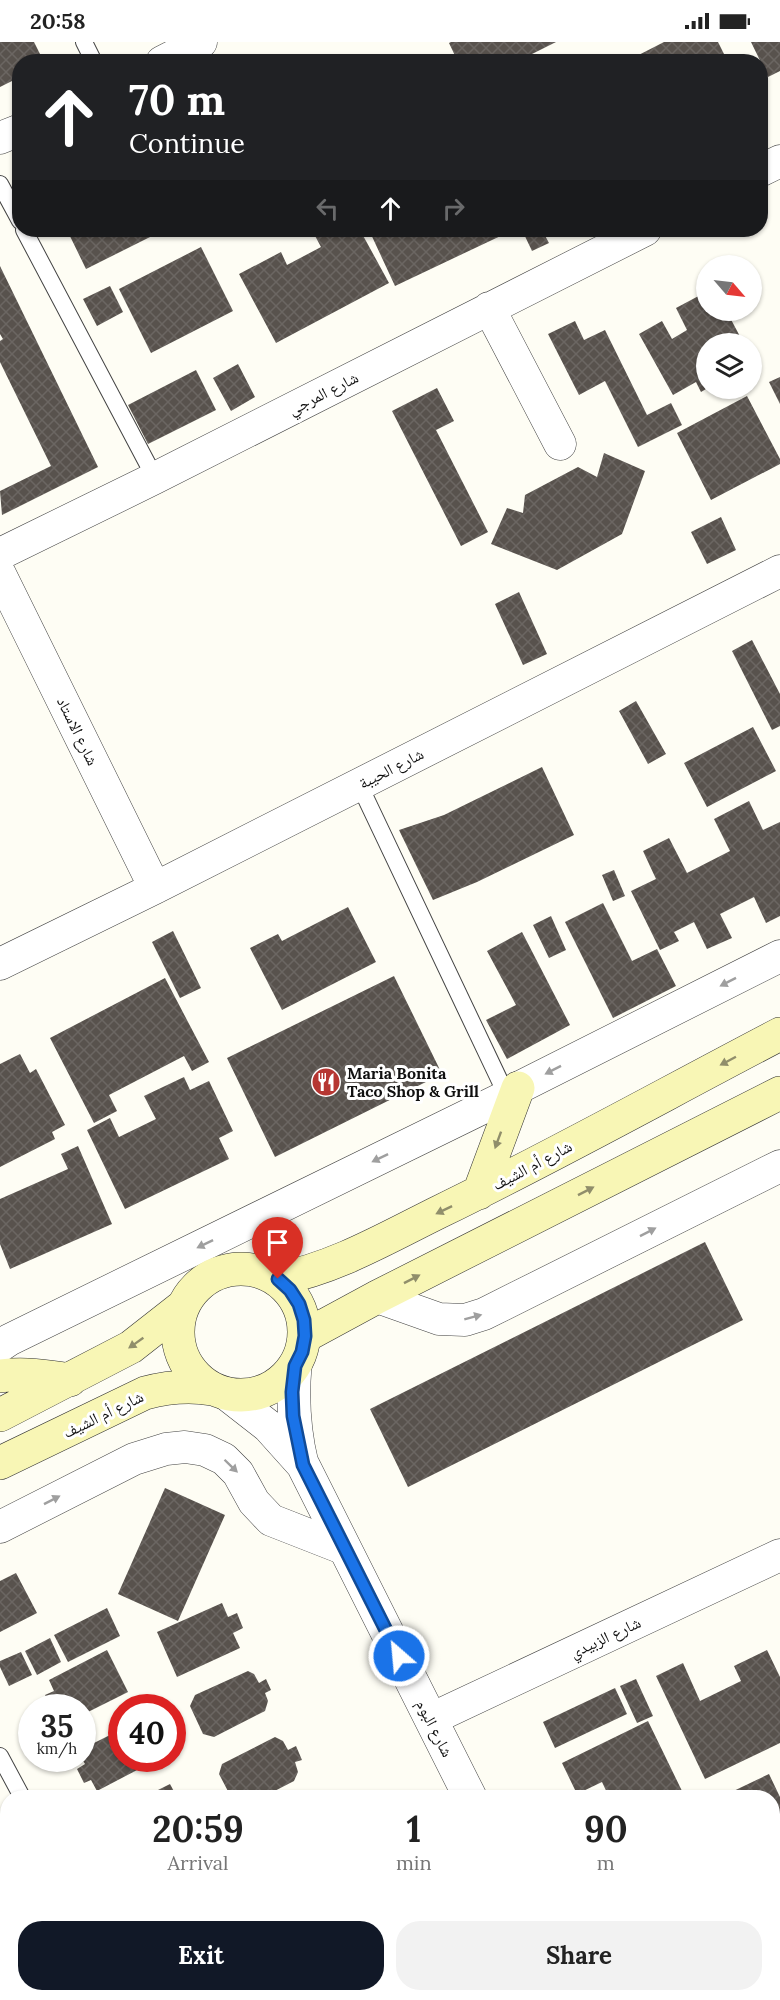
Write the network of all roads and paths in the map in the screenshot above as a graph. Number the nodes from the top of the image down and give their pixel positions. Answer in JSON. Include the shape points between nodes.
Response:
{"nodes":[{"id":1,"x":201,"y":42,"type":"edge"},
{"id":2,"x":178,"y":54,"type":"edge"},
{"id":3,"x":0,"y":184,"type":"edge"},
{"id":4,"x":12,"y":206,"type":"edge"},
{"id":5,"x":28,"y":237,"type":"edge"},
{"id":6,"x":631,"y":237,"type":"edge"},
{"id":7,"x":489,"y":308,"type":"junction"},
{"id":8,"x":560,"y":444,"type":"dead end"},
{"id":9,"x":155,"y":478,"type":"junction"},
{"id":10,"x":0,"y":554,"type":"edge"},
{"id":11,"x":780,"y":571,"type":"edge"},
{"id":12,"x":0,"y":574,"type":"edge"},
{"id":13,"x":359,"y":784,"type":"junction"},
{"id":14,"x":155,"y":888,"type":"junction"},
{"id":15,"x":780,"y":956,"type":"edge"},
{"id":16,"x":0,"y":964,"type":"edge"},
{"id":17,"x":780,"y":1034,"type":"edge"},
{"id":18,"x":513,"y":1092,"type":"junction"},
{"id":19,"x":780,"y":1093,"type":"edge"},
{"id":20,"x":780,"y":1166,"type":"edge"},
{"id":21,"x":479,"y":1193,"type":"junction"},
{"id":22,"x":278,"y":1279,"type":"junction"},
{"id":23,"x":377,"y":1297,"type":"junction"},
{"id":24,"x":182,"y":1307,"type":"junction"},
{"id":25,"x":0,"y":1347,"type":"edge"},
{"id":26,"x":300,"y":1351,"type":"junction"},
{"id":27,"x":0,"y":1376,"type":"edge"},
{"id":28,"x":70,"y":1380,"type":"junction"},
{"id":29,"x":219,"y":1391,"type":"junction"},
{"id":30,"x":0,"y":1415,"type":"edge"},
{"id":31,"x":0,"y":1463,"type":"edge"},
{"id":32,"x":303,"y":1465,"type":"junction"},
{"id":33,"x":0,"y":1527,"type":"edge"},
{"id":34,"x":345,"y":1549,"type":"junction"},
{"id":35,"x":779,"y":1558,"type":"edge"},
{"id":36,"x":431,"y":1719,"type":"junction"},
{"id":37,"x":0,"y":1756,"type":"edge"},
{"id":38,"x":18,"y":1790,"type":"edge"},
{"id":39,"x":466,"y":1790,"type":"edge"}],
"edges":[{"from":1,"to":2,"type":"street"},
{"from":3,"to":4,"type":"lane"},
{"from":5,"to":9,"type":"lane"},
{"from":6,"to":7,"type":"street","name":"شارع المرجي"},
{"from":7,"to":8,"type":"street"},
{"from":7,"to":9,"type":"street","name":"شارع المرجي"},
{"from":9,"to":10,"type":"street","name":"شارع المرجي"},
{"from":11,"to":13,"type":"street","name":"شارع الحيبة"},
{"from":12,"to":14,"type":"street","name":"شارع الاستاد"},
{"from":13,"to":14,"type":"street","name":"شارع الحيبة"},
{"from":13,"to":18,"type":"lane"},
{"from":14,"to":16,"type":"street","name":"شارع الحيبة"},
{"from":15,"to":18,"type":"street","one_way":true},
{"from":17,"to":21,"type":"main road","name":"شارع أم الشيف","one_way":true},
{"from":18,"to":21,"type":"main road","one_way":true},
{"from":18,"to":25,"type":"street","one_way":true},
{"from":23,"to":19,"type":"main road","one_way":true},
{"from":23,"to":20,"type":"street","one_way":true,"via":[[439,1319],[465,1320],[484,1314]]},
{"from":21,"to":22,"type":"main road","name":"شارع أم الشيف","one_way":true,"via":[[330,1265]]},
{"from":22,"to":24,"type":"main road","via":[[251,1269],[224,1271],[207,1278]]},
{"from":22,"to":26,"type":"main road","via":[[299,1304],[304,1320]]},
{"from":23,"to":26,"type":"main road"},
{"from":24,"to":28,"type":"main road","one_way":true,"via":[[131,1347]]},
{"from":24,"to":29,"type":"main road","via":[[179,1345],[186,1362],[197,1377]]},
{"from":26,"to":29,"type":"main road","via":[[285,1378],[272,1388],[242,1395]]},
{"from":26,"to":32,"type":"street","name":"شارع البوم","via":[[292,1392]]},
{"from":27,"to":28,"type":"main road","via":[[45,1375]]},
{"from":28,"to":30,"type":"main road"},
{"from":29,"to":31,"type":"main road","name":"شارع أم الشيف","via":[[190,1386],[144,1393]]},
{"from":29,"to":32,"type":"street","name":"شارع البوم","via":[[268,1426]]},
{"from":32,"to":34,"type":"street","name":"شارع البوم"},
{"from":33,"to":34,"type":"street","one_way":true,"via":[[134,1459],[185,1447],[205,1449],[224,1459],[271,1520]]},
{"from":34,"to":36,"type":"street","name":"شارع البوم"},
{"from":35,"to":36,"type":"street","name":"شارع الزبيدي"},
{"from":36,"to":39,"type":"street","name":"شارع البوم"},
{"from":37,"to":38,"type":"lane"}]}
